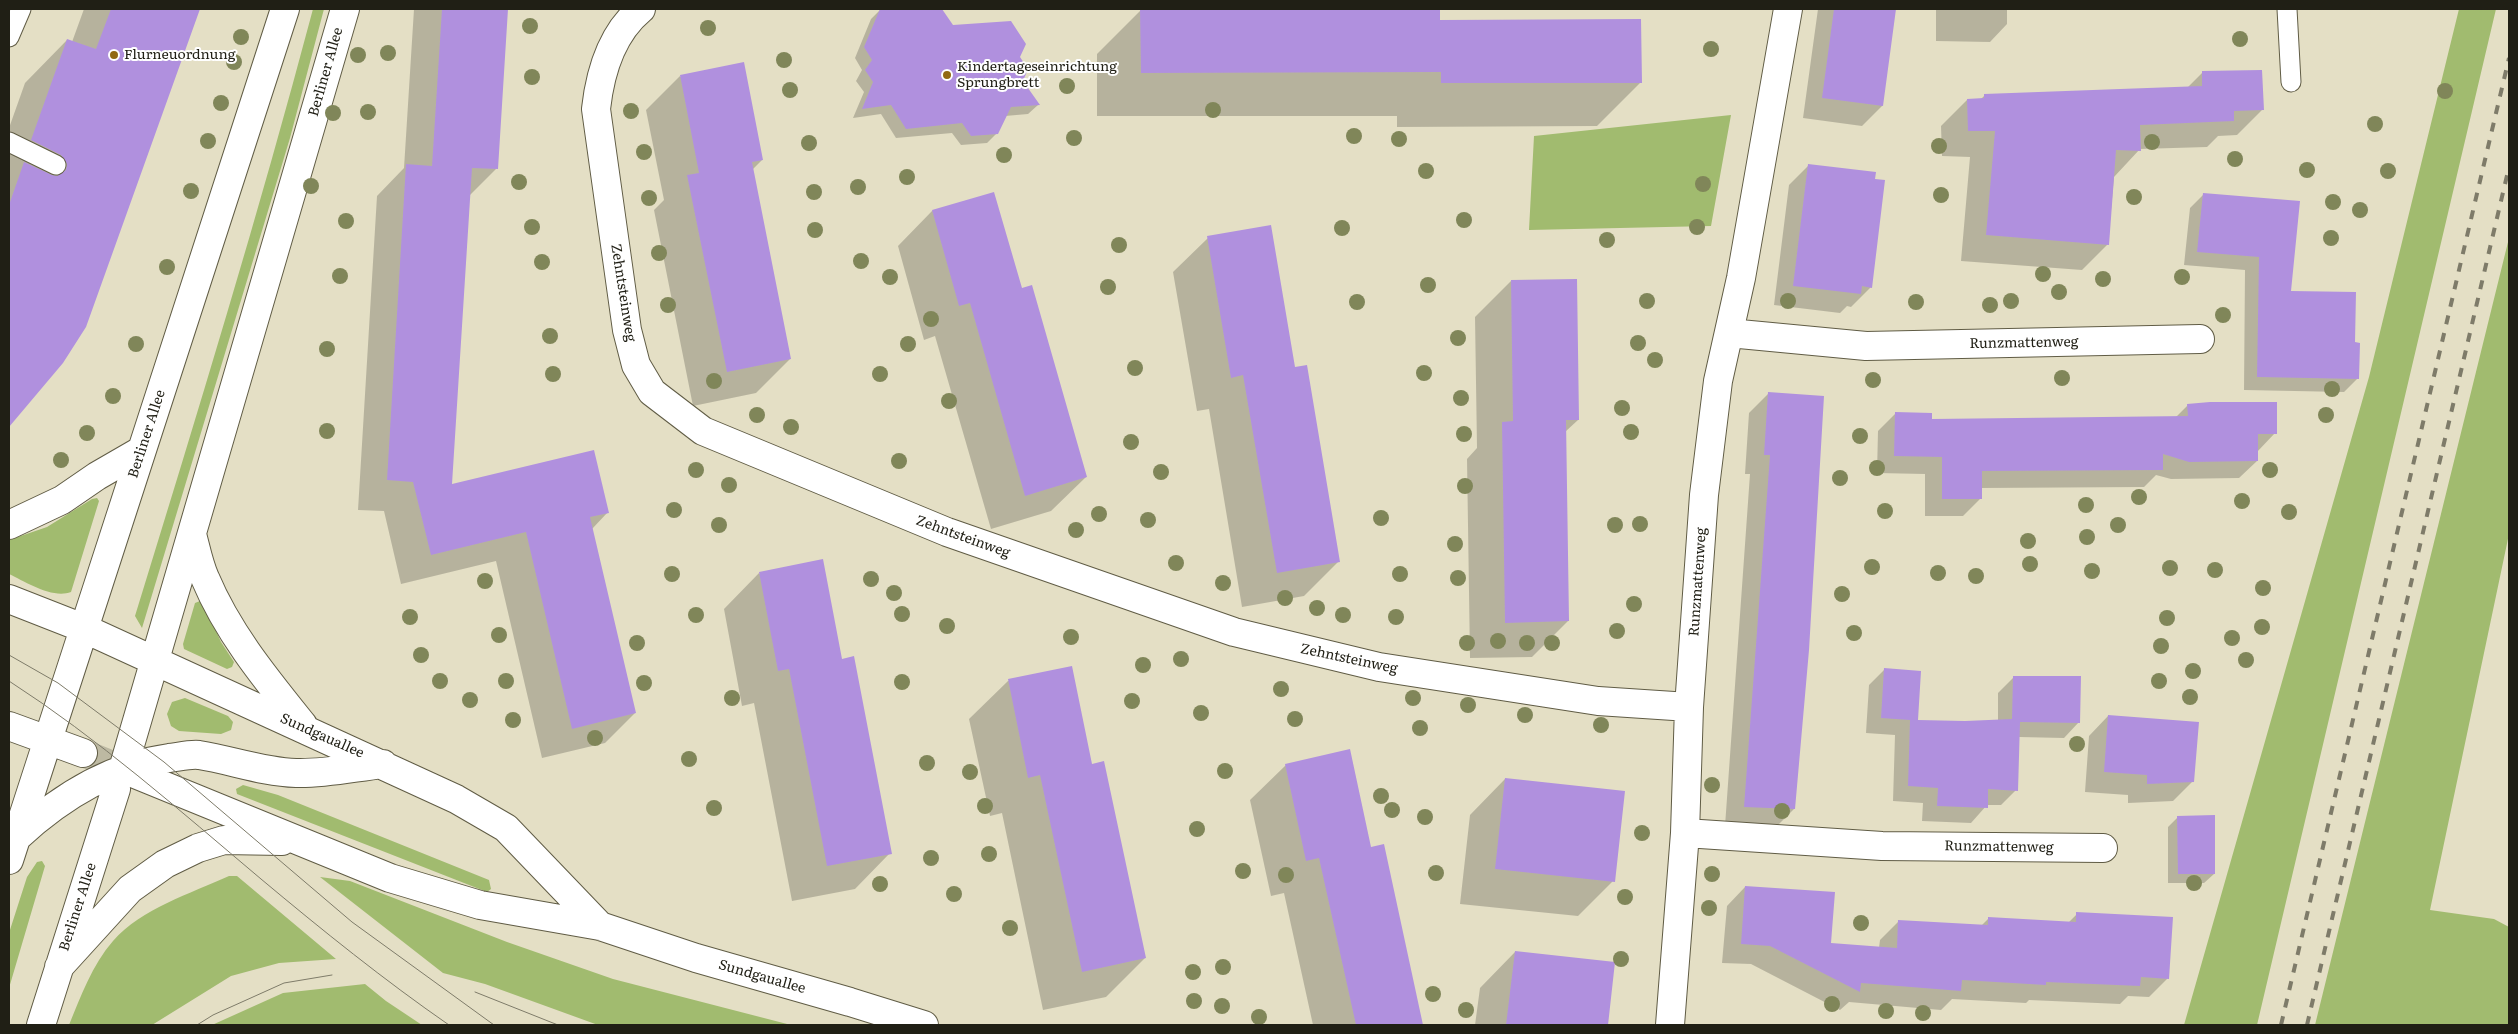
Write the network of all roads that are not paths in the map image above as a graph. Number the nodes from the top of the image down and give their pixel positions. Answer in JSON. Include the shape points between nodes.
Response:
{"nodes":[{"id":1,"x":21,"y":9,"type":"edge"},
{"id":2,"x":285,"y":9,"type":"edge"},
{"id":3,"x":345,"y":9,"type":"edge"},
{"id":4,"x":642,"y":9,"type":"edge"},
{"id":5,"x":1788,"y":9,"type":"edge"},
{"id":6,"x":2287,"y":9,"type":"edge"},
{"id":7,"x":9,"y":36,"type":"edge"},
{"id":8,"x":2291,"y":82,"type":"dead end"},
{"id":9,"x":9,"y":142,"type":"edge"},
{"id":10,"x":56,"y":165,"type":"dead end"},
{"id":11,"x":1729,"y":333,"type":"junction"},
{"id":12,"x":2200,"y":340,"type":"dead end"},
{"id":13,"x":142,"y":450,"type":"junction"},
{"id":14,"x":9,"y":525,"type":"edge"},
{"id":15,"x":192,"y":534,"type":"junction"},
{"id":16,"x":9,"y":598,"type":"edge"},
{"id":17,"x":83,"y":628,"type":"junction"},
{"id":18,"x":153,"y":660,"type":"junction"},
{"id":19,"x":1688,"y":707,"type":"junction"},
{"id":20,"x":9,"y":726,"type":"edge"},
{"id":21,"x":305,"y":728,"type":"junction"},
{"id":22,"x":48,"y":740,"type":"junction"},
{"id":23,"x":83,"y":753,"type":"tunnel mouth"},
{"id":24,"x":385,"y":764,"type":"junction"},
{"id":25,"x":119,"y":779,"type":"junction"},
{"id":26,"x":1685,"y":833,"type":"junction"},
{"id":27,"x":297,"y":841,"type":"junction"},
{"id":28,"x":2103,"y":848,"type":"dead end"},
{"id":29,"x":12,"y":849,"type":"edge"},
{"id":30,"x":600,"y":926,"type":"junction"},
{"id":31,"x":59,"y":967,"type":"junction"},
{"id":32,"x":41,"y":1025,"type":"edge"},
{"id":33,"x":924,"y":1025,"type":"edge"},
{"id":34,"x":1670,"y":1025,"type":"edge"}],
"edges":[{"from":1,"to":7,"type":"lane"},
{"from":2,"to":13,"type":"street","name":"Berliner Allee"},
{"from":3,"to":15,"type":"street","name":"Berliner Allee"},
{"from":4,"to":19,"type":"street","name":"Zehntsteinweg","via":[[618,36],[599,82],[596,109],[627,330],[636,364],[652,392],[703,431],[947,532],[1234,632],[1378,667],[1598,701]]},
{"from":5,"to":11,"type":"street","name":"Runzmattenweg"},
{"from":6,"to":8,"type":"lane"},
{"from":9,"to":10,"type":"lane"},
{"from":11,"to":12,"type":"street","name":"Runzmattenweg","via":[[1866,346]]},
{"from":11,"to":19,"type":"street","name":"Runzmattenweg","via":[[1718,381],[1704,495]]},
{"from":13,"to":14,"type":"street","via":[[62,500]]},
{"from":13,"to":17,"type":"street","name":"Berliner Allee"},
{"from":15,"to":18,"type":"street","name":"Berliner Allee"},
{"from":15,"to":21,"type":"street","via":[[204,577],[225,619]]},
{"from":16,"to":17,"type":"street","name":"Sundgauallee"},
{"from":17,"to":18,"type":"street","name":"Sundgauallee"},
{"from":17,"to":22,"type":"street","name":"Berliner Allee"},
{"from":18,"to":21,"type":"street","name":"Sundgauallee"},
{"from":18,"to":25,"type":"street","name":"Berliner Allee"},
{"from":19,"to":26,"type":"street","name":"Runzmattenweg"},
{"from":20,"to":22,"type":"street"},
{"from":21,"to":24,"type":"street","name":"Sundgauallee"},
{"from":22,"to":23,"type":"street"},
{"from":22,"to":29,"type":"street","name":"Berliner Allee"},
{"from":24,"to":25,"type":"street","via":[[296,773],[196,755],[152,761]]},
{"from":24,"to":30,"type":"street","name":"Sundgauallee","via":[[506,828]]},
{"from":25,"to":27,"type":"street","name":"Sundgauallee"},
{"from":25,"to":29,"type":"street","via":[[67,797],[43,813]]},
{"from":25,"to":31,"type":"street","name":"Berliner Allee"},
{"from":26,"to":28,"type":"street","name":"Runzmattenweg","via":[[1882,846]]},
{"from":26,"to":34,"type":"street","name":"Runzmattenweg"},
{"from":27,"to":30,"type":"street","name":"Sundgauallee","via":[[390,878],[480,905]]},
{"from":27,"to":31,"type":"street","via":[[224,840],[165,864],[130,890]]},
{"from":30,"to":33,"type":"street","name":"Sundgauallee","via":[[696,958]]},
{"from":31,"to":32,"type":"street","name":"Berliner Allee"}]}
